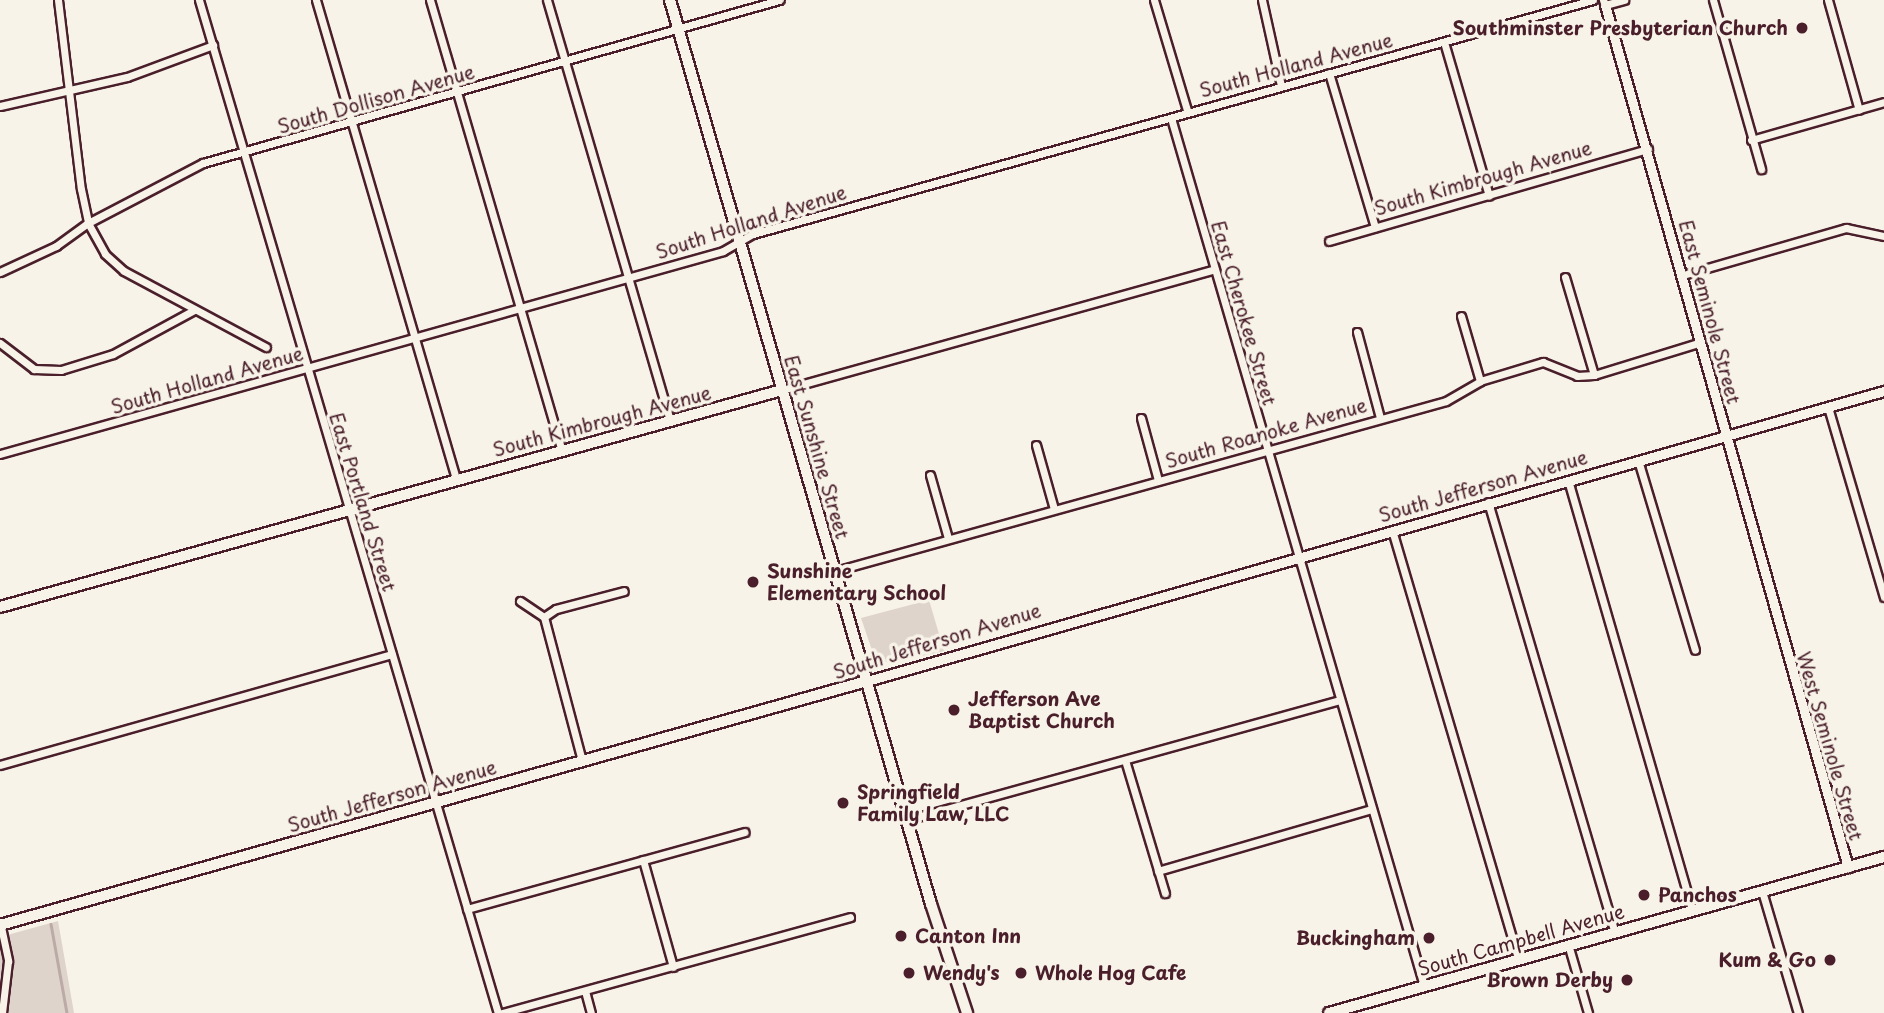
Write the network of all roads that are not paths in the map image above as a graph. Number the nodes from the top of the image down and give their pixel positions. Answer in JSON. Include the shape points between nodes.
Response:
{"nodes":[{"id":1,"x":58,"y":0,"type":"edge"},
{"id":2,"x":199,"y":0,"type":"edge"},
{"id":3,"x":316,"y":0,"type":"edge"},
{"id":4,"x":430,"y":0,"type":"edge"},
{"id":5,"x":547,"y":0,"type":"edge"},
{"id":6,"x":670,"y":0,"type":"edge"},
{"id":7,"x":779,"y":0,"type":"edge"},
{"id":8,"x":1154,"y":0,"type":"edge"},
{"id":9,"x":1262,"y":0,"type":"edge"},
{"id":10,"x":1593,"y":0,"type":"edge"},
{"id":11,"x":1624,"y":0,"type":"edge"},
{"id":12,"x":1713,"y":0,"type":"edge"},
{"id":13,"x":1828,"y":0,"type":"edge"},
{"id":14,"x":1604,"y":3,"type":"edge"},
{"id":15,"x":678,"y":30,"type":"junction"},
{"id":16,"x":1444,"y":42,"type":"junction"},
{"id":17,"x":213,"y":45,"type":"junction"},
{"id":18,"x":566,"y":62,"type":"junction"},
{"id":19,"x":1329,"y":73,"type":"junction"},
{"id":20,"x":1281,"y":86,"type":"junction"},
{"id":21,"x":68,"y":92,"type":"junction"},
{"id":22,"x":457,"y":92,"type":"junction"},
{"id":23,"x":1884,"y":102,"type":"edge"},
{"id":24,"x":0,"y":106,"type":"edge"},
{"id":25,"x":1187,"y":110,"type":"junction"},
{"id":26,"x":1859,"y":110,"type":"junction"},
{"id":27,"x":1171,"y":118,"type":"junction"},
{"id":28,"x":352,"y":122,"type":"junction"},
{"id":29,"x":1751,"y":140,"type":"junction"},
{"id":30,"x":1648,"y":149,"type":"junction"},
{"id":31,"x":244,"y":153,"type":"junction"},
{"id":32,"x":1761,"y":169,"type":"dead end"},
{"id":33,"x":1489,"y":196,"type":"junction"},
{"id":34,"x":88,"y":223,"type":"junction"},
{"id":35,"x":1375,"y":228,"type":"junction"},
{"id":36,"x":1884,"y":236,"type":"edge"},
{"id":37,"x":1329,"y":241,"type":"dead end"},
{"id":38,"x":740,"y":242,"type":"junction"},
{"id":39,"x":1214,"y":269,"type":"junction"},
{"id":40,"x":0,"y":272,"type":"edge"},
{"id":41,"x":1683,"y":275,"type":"junction"},
{"id":42,"x":628,"y":277,"type":"junction"},
{"id":43,"x":1565,"y":278,"type":"dead end"},
{"id":44,"x":521,"y":307,"type":"junction"},
{"id":45,"x":194,"y":310,"type":"junction"},
{"id":46,"x":1461,"y":316,"type":"dead end"},
{"id":47,"x":1357,"y":332,"type":"dead end"},
{"id":48,"x":414,"y":338,"type":"junction"},
{"id":49,"x":1701,"y":342,"type":"junction"},
{"id":50,"x":0,"y":343,"type":"edge"},
{"id":51,"x":266,"y":347,"type":"dead end"},
{"id":52,"x":307,"y":368,"type":"junction"},
{"id":53,"x":1594,"y":374,"type":"junction"},
{"id":54,"x":1480,"y":382,"type":"junction"},
{"id":55,"x":782,"y":390,"type":"junction"},
{"id":56,"x":1884,"y":391,"type":"edge"},
{"id":57,"x":1828,"y":407,"type":"junction"},
{"id":58,"x":1141,"y":418,"type":"dead end"},
{"id":59,"x":1380,"y":418,"type":"junction"},
{"id":60,"x":670,"y":420,"type":"junction"},
{"id":61,"x":1723,"y":436,"type":"junction"},
{"id":62,"x":1036,"y":445,"type":"dead end"},
{"id":63,"x":1266,"y":449,"type":"junction"},
{"id":64,"x":562,"y":450,"type":"junction"},
{"id":65,"x":0,"y":454,"type":"edge"},
{"id":66,"x":1638,"y":460,"type":"junction"},
{"id":67,"x":930,"y":475,"type":"dead end"},
{"id":68,"x":456,"y":479,"type":"junction"},
{"id":69,"x":1158,"y":480,"type":"junction"},
{"id":70,"x":1568,"y":480,"type":"junction"},
{"id":71,"x":1488,"y":502,"type":"junction"},
{"id":72,"x":349,"y":509,"type":"junction"},
{"id":73,"x":1054,"y":509,"type":"junction"},
{"id":74,"x":1392,"y":530,"type":"junction"},
{"id":75,"x":948,"y":538,"type":"junction"},
{"id":76,"x":1298,"y":556,"type":"junction"},
{"id":77,"x":835,"y":571,"type":"junction"},
{"id":78,"x":624,"y":591,"type":"dead end"},
{"id":79,"x":1884,"y":597,"type":"edge"},
{"id":80,"x":520,"y":601,"type":"dead end"},
{"id":81,"x":0,"y":607,"type":"edge"},
{"id":82,"x":544,"y":617,"type":"junction"},
{"id":83,"x":1779,"y":634,"type":"joint"},
{"id":84,"x":1695,"y":650,"type":"dead end"},
{"id":85,"x":392,"y":654,"type":"junction"},
{"id":86,"x":867,"y":681,"type":"junction"},
{"id":87,"x":1339,"y":700,"type":"junction"},
{"id":88,"x":1125,"y":760,"type":"junction"},
{"id":89,"x":582,"y":761,"type":"junction"},
{"id":90,"x":0,"y":765,"type":"edge"},
{"id":91,"x":435,"y":802,"type":"junction"},
{"id":92,"x":1371,"y":809,"type":"junction"},
{"id":93,"x":907,"y":820,"type":"junction"},
{"id":94,"x":744,"y":832,"type":"dead end"},
{"id":95,"x":1884,"y":857,"type":"edge"},
{"id":96,"x":643,"y":860,"type":"junction"},
{"id":97,"x":1847,"y":867,"type":"junction"},
{"id":98,"x":1158,"y":870,"type":"junction"},
{"id":99,"x":1762,"y":891,"type":"junction"},
{"id":100,"x":1165,"y":893,"type":"dead end"},
{"id":101,"x":467,"y":909,"type":"junction"},
{"id":102,"x":1692,"y":910,"type":"junction"},
{"id":103,"x":850,"y":917,"type":"dead end"},
{"id":104,"x":2,"y":923,"type":"edge"},
{"id":105,"x":1614,"y":931,"type":"junction"},
{"id":106,"x":1568,"y":944,"type":"junction"},
{"id":107,"x":1518,"y":958,"type":"junction"},
{"id":108,"x":673,"y":967,"type":"junction"},
{"id":109,"x":1424,"y":986,"type":"junction"},
{"id":110,"x":585,"y":991,"type":"junction"},
{"id":111,"x":2,"y":1013,"type":"edge"},
{"id":112,"x":500,"y":1013,"type":"edge"},
{"id":113,"x":591,"y":1013,"type":"edge"},
{"id":114,"x":967,"y":1013,"type":"edge"},
{"id":115,"x":1329,"y":1013,"type":"edge"},
{"id":116,"x":1588,"y":1013,"type":"edge"},
{"id":117,"x":1798,"y":1013,"type":"edge"}],
"edges":[{"from":1,"to":21,"type":"street"},
{"from":2,"to":17,"type":"street","name":"East Portland Street"},
{"from":3,"to":28,"type":"street"},
{"from":4,"to":22,"type":"street"},
{"from":5,"to":18,"type":"street"},
{"from":6,"to":15,"type":"main road","name":"East Sunshine Street"},
{"from":7,"to":15,"type":"street","name":"South Dollison Avenue"},
{"from":8,"to":25,"type":"street"},
{"from":9,"to":20,"type":"street"},
{"from":10,"to":16,"type":"street","name":"South Holland Avenue"},
{"from":11,"to":14,"type":"street"},
{"from":12,"to":29,"type":"street"},
{"from":13,"to":26,"type":"street"},
{"from":14,"to":30,"type":"street","name":"East Seminole Street"},
{"from":15,"to":18,"type":"street","name":"South Dollison Avenue"},
{"from":15,"to":38,"type":"main road","name":"East Sunshine Street"},
{"from":16,"to":19,"type":"street","name":"South Holland Avenue"},
{"from":16,"to":33,"type":"street"},
{"from":17,"to":21,"type":"street","via":[[127,77]]},
{"from":17,"to":31,"type":"street","name":"East Portland Street"},
{"from":18,"to":22,"type":"street","name":"South Dollison Avenue"},
{"from":18,"to":42,"type":"street"},
{"from":19,"to":20,"type":"street","name":"South Holland Avenue"},
{"from":19,"to":35,"type":"street"},
{"from":20,"to":25,"type":"street","name":"South Holland Avenue"},
{"from":21,"to":24,"type":"street"},
{"from":21,"to":34,"type":"street"},
{"from":22,"to":28,"type":"street","name":"South Dollison Avenue"},
{"from":22,"to":44,"type":"street"},
{"from":23,"to":26,"type":"street"},
{"from":25,"to":27,"type":"street","name":"South Holland Avenue"},
{"from":26,"to":29,"type":"street"},
{"from":27,"to":38,"type":"street","name":"South Holland Avenue","via":[[753,234]]},
{"from":27,"to":39,"type":"street","name":"East Cherokee Street"},
{"from":28,"to":31,"type":"street","name":"South Dollison Avenue"},
{"from":28,"to":48,"type":"street"},
{"from":29,"to":32,"type":"street"},
{"from":30,"to":33,"type":"street","name":"South Kimbrough Avenue"},
{"from":30,"to":41,"type":"street","name":"East Seminole Street"},
{"from":31,"to":34,"type":"street","name":"South Dollison Avenue","via":[[204,163]]},
{"from":31,"to":52,"type":"street","name":"East Portland Street"},
{"from":33,"to":35,"type":"street","name":"South Kimbrough Avenue"},
{"from":34,"to":40,"type":"street","name":"South Dollison Avenue","via":[[56,246]]},
{"from":34,"to":45,"type":"street","via":[[105,254],[124,271]]},
{"from":35,"to":37,"type":"street","name":"South Kimbrough Avenue"},
{"from":36,"to":41,"type":"street","via":[[1846,228]]},
{"from":38,"to":42,"type":"street","name":"South Holland Avenue","via":[[723,251]]},
{"from":38,"to":55,"type":"main road","name":"East Sunshine Street"},
{"from":39,"to":55,"type":"street","name":"South Kimbrough Avenue"},
{"from":39,"to":63,"type":"street","name":"East Cherokee Street"},
{"from":41,"to":49,"type":"street","name":"East Seminole Street"},
{"from":42,"to":44,"type":"street","name":"South Holland Avenue"},
{"from":42,"to":60,"type":"street"},
{"from":43,"to":53,"type":"street"},
{"from":44,"to":48,"type":"street","name":"South Holland Avenue"},
{"from":44,"to":64,"type":"street"},
{"from":45,"to":50,"type":"street","via":[[113,354],[61,370],[34,369]]},
{"from":45,"to":51,"type":"street"},
{"from":46,"to":54,"type":"street"},
{"from":47,"to":59,"type":"street"},
{"from":48,"to":52,"type":"street","name":"South Holland Avenue"},
{"from":48,"to":68,"type":"street"},
{"from":49,"to":53,"type":"street","name":"South Roanoke Avenue"},
{"from":49,"to":61,"type":"street","name":"East Seminole Street"},
{"from":52,"to":65,"type":"street","name":"South Holland Avenue"},
{"from":52,"to":72,"type":"street","name":"East Portland Street"},
{"from":53,"to":54,"type":"street","name":"South Roanoke Avenue","via":[[1577,376],[1543,362]]},
{"from":54,"to":59,"type":"street","name":"South Roanoke Avenue","via":[[1446,401]]},
{"from":55,"to":60,"type":"main road","name":"South Kimbrough Avenue"},
{"from":55,"to":77,"type":"main road","name":"East Sunshine Street"},
{"from":56,"to":57,"type":"street","name":"South Jefferson Avenue"},
{"from":57,"to":61,"type":"street","name":"South Jefferson Avenue"},
{"from":57,"to":79,"type":"street"},
{"from":58,"to":69,"type":"street"},
{"from":59,"to":63,"type":"street","name":"South Roanoke Avenue"},
{"from":60,"to":64,"type":"main road","name":"South Kimbrough Avenue"},
{"from":61,"to":66,"type":"street","name":"South Jefferson Avenue"},
{"from":61,"to":83,"type":"street","name":"East Seminole Street"},
{"from":62,"to":73,"type":"street"},
{"from":63,"to":69,"type":"street","name":"South Roanoke Avenue"},
{"from":63,"to":76,"type":"street","name":"East Cherokee Street"},
{"from":64,"to":68,"type":"main road","name":"South Kimbrough Avenue"},
{"from":66,"to":70,"type":"street","name":"South Jefferson Avenue"},
{"from":66,"to":84,"type":"street"},
{"from":67,"to":75,"type":"street"},
{"from":68,"to":72,"type":"main road","name":"South Kimbrough Avenue"},
{"from":69,"to":73,"type":"street","name":"South Roanoke Avenue"},
{"from":70,"to":71,"type":"street","name":"South Jefferson Avenue"},
{"from":70,"to":102,"type":"street"},
{"from":71,"to":74,"type":"street","name":"South Jefferson Avenue"},
{"from":71,"to":105,"type":"street"},
{"from":72,"to":81,"type":"main road","name":"South Kimbrough Avenue"},
{"from":72,"to":85,"type":"street","name":"East Portland Street"},
{"from":73,"to":75,"type":"street","name":"South Roanoke Avenue"},
{"from":74,"to":76,"type":"street","name":"South Jefferson Avenue"},
{"from":74,"to":107,"type":"street"},
{"from":75,"to":77,"type":"street","name":"South Roanoke Avenue"},
{"from":76,"to":86,"type":"street","name":"South Jefferson Avenue"},
{"from":76,"to":87,"type":"street","name":"East Cherokee Street"},
{"from":77,"to":86,"type":"main road","name":"East Sunshine Street"},
{"from":78,"to":82,"type":"street","via":[[555,609]]},
{"from":80,"to":82,"type":"street"},
{"from":82,"to":89,"type":"street"},
{"from":83,"to":97,"type":"street","name":"West Seminole Street"},
{"from":85,"to":90,"type":"street"},
{"from":85,"to":91,"type":"street","name":"East Portland Street"},
{"from":86,"to":89,"type":"main road","name":"South Jefferson Avenue"},
{"from":86,"to":93,"type":"main road","name":"East Sunshine Street"},
{"from":87,"to":88,"type":"street"},
{"from":87,"to":92,"type":"street","name":"East Cherokee Street"},
{"from":88,"to":93,"type":"street"},
{"from":88,"to":98,"type":"street"},
{"from":89,"to":91,"type":"main road","name":"South Jefferson Avenue"},
{"from":91,"to":101,"type":"street","name":"East Portland Street"},
{"from":91,"to":104,"type":"main road","name":"South Jefferson Avenue"},
{"from":92,"to":98,"type":"street"},
{"from":92,"to":109,"type":"street","name":"East Cherokee Street"},
{"from":93,"to":114,"type":"main road","name":"East Sunshine Street"},
{"from":94,"to":96,"type":"street"},
{"from":95,"to":97,"type":"main road","name":"South Campbell Avenue"},
{"from":96,"to":101,"type":"street"},
{"from":96,"to":108,"type":"street"},
{"from":97,"to":99,"type":"main road","name":"South Campbell Avenue"},
{"from":98,"to":100,"type":"street"},
{"from":99,"to":102,"type":"main road","name":"South Campbell Avenue"},
{"from":99,"to":117,"type":"street"},
{"from":101,"to":112,"type":"street","name":"East Portland Street"},
{"from":102,"to":105,"type":"main road","name":"South Campbell Avenue"},
{"from":103,"to":108,"type":"street"},
{"from":104,"to":111,"type":"street","via":[[8,961]]},
{"from":105,"to":106,"type":"main road","name":"South Campbell Avenue"},
{"from":106,"to":107,"type":"main road","name":"South Campbell Avenue"},
{"from":106,"to":116,"type":"street"},
{"from":107,"to":109,"type":"main road","name":"South Campbell Avenue"},
{"from":108,"to":110,"type":"street"},
{"from":109,"to":115,"type":"main road","name":"South Campbell Avenue"},
{"from":110,"to":112,"type":"street"},
{"from":110,"to":113,"type":"street"}]}
